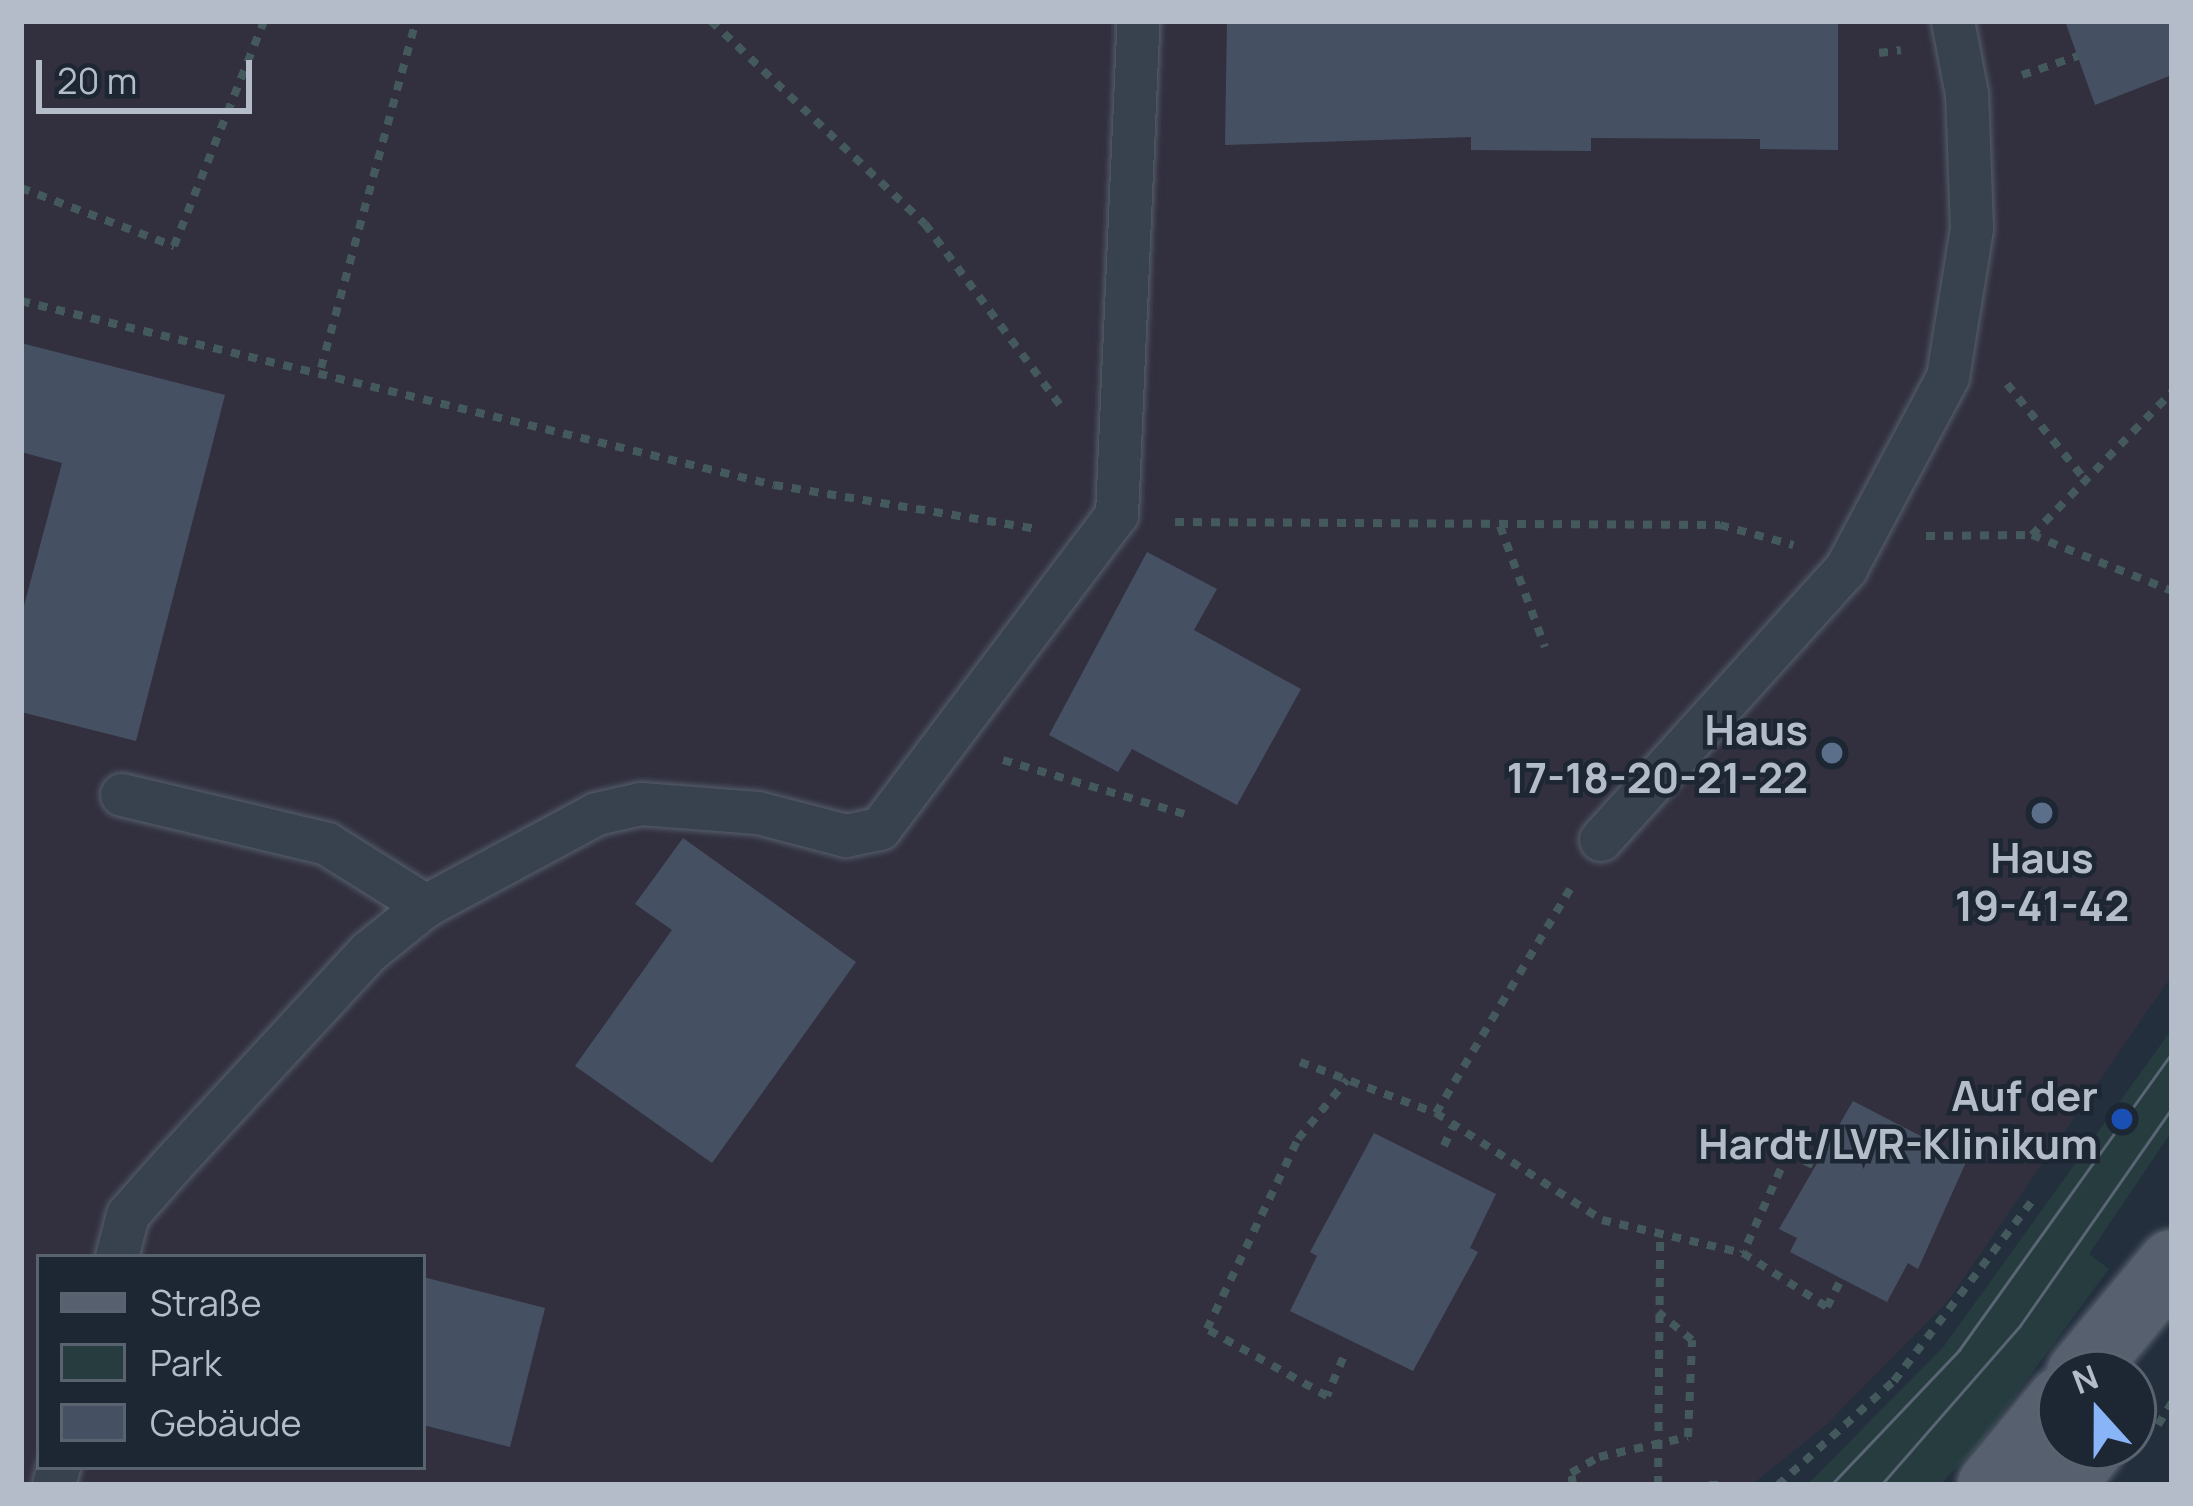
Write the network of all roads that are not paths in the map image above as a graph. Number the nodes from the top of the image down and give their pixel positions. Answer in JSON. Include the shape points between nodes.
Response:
{"nodes":[{"id":1,"x":1138,"y":21,"type":"edge"},
{"id":2,"x":1953,"y":21,"type":"edge"},
{"id":3,"x":122,"y":795,"type":"dead end"},
{"id":4,"x":1601,"y":840,"type":"road end"},
{"id":5,"x":426,"y":906,"type":"junction"},
{"id":6,"x":118,"y":1254,"type":"edge"},
{"id":7,"x":2172,"y":1263,"type":"edge"},
{"id":8,"x":2172,"y":1306,"type":"edge"},
{"id":9,"x":2100,"y":1350,"type":"edge"},
{"id":10,"x":2151,"y":1350,"type":"edge"},
{"id":11,"x":2037,"y":1429,"type":"edge"},
{"id":12,"x":1991,"y":1485,"type":"edge"}],
"edges":[{"from":1,"to":5,"type":"lane","via":[[1108,527],[880,829],[863,835],[738,810],[641,804],[596,814]]},
{"from":2,"to":4,"type":"lane","via":[[1967,94],[1972,228],[1948,377],[1846,569]]},
{"from":3,"to":5,"type":"lane","via":[[327,844]]},
{"from":5,"to":6,"type":"lane","via":[[369,952],[174,1163],[128,1215]]},
{"from":7,"to":9,"type":"main road"},
{"from":8,"to":10,"type":"main road"},
{"from":11,"to":12,"type":"main road"}]}
